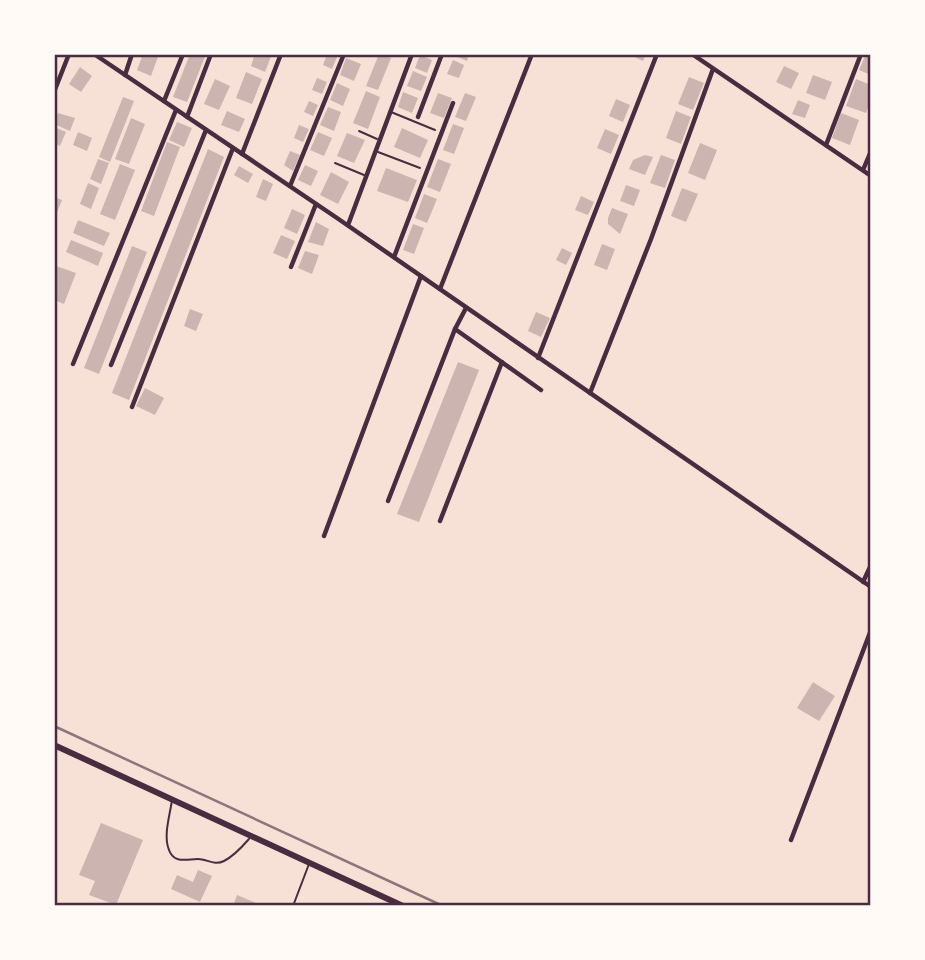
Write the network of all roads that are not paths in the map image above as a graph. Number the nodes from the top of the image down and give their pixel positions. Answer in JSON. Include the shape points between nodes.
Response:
{"nodes":[{"id":1,"x":69,"y":54,"type":"edge"},
{"id":2,"x":94,"y":54,"type":"edge"},
{"id":3,"x":132,"y":54,"type":"edge"},
{"id":4,"x":183,"y":54,"type":"edge"},
{"id":5,"x":211,"y":54,"type":"edge"},
{"id":6,"x":281,"y":54,"type":"edge"},
{"id":7,"x":344,"y":54,"type":"edge"},
{"id":8,"x":412,"y":54,"type":"edge"},
{"id":9,"x":442,"y":54,"type":"edge"},
{"id":10,"x":532,"y":54,"type":"edge"},
{"id":11,"x":657,"y":54,"type":"edge"},
{"id":12,"x":691,"y":54,"type":"edge"},
{"id":13,"x":861,"y":54,"type":"edge"},
{"id":14,"x":713,"y":69,"type":"junction"},
{"id":15,"x":125,"y":75,"type":"junction"},
{"id":16,"x":54,"y":92,"type":"edge"},
{"id":17,"x":164,"y":102,"type":"junction"},
{"id":18,"x":453,"y":103,"type":"dead end"},
{"id":19,"x":176,"y":110,"type":"junction"},
{"id":20,"x":391,"y":112,"type":"junction"},
{"id":21,"x":187,"y":117,"type":"junction"},
{"id":22,"x":418,"y":117,"type":"dead end"},
{"id":23,"x":206,"y":130,"type":"junction"},
{"id":24,"x":435,"y":130,"type":"dead end"},
{"id":25,"x":359,"y":131,"type":"dead end"},
{"id":26,"x":380,"y":140,"type":"junction"},
{"id":27,"x":826,"y":145,"type":"junction"},
{"id":28,"x":233,"y":148,"type":"junction"},
{"id":29,"x":376,"y":151,"type":"junction"},
{"id":30,"x":871,"y":152,"type":"edge"},
{"id":31,"x":242,"y":154,"type":"junction"},
{"id":32,"x":335,"y":163,"type":"dead end"},
{"id":33,"x":419,"y":169,"type":"dead end"},
{"id":34,"x":863,"y":171,"type":"junction"},
{"id":35,"x":366,"y":176,"type":"junction"},
{"id":36,"x":871,"y":176,"type":"edge"},
{"id":37,"x":290,"y":186,"type":"junction"},
{"id":38,"x":316,"y":204,"type":"junction"},
{"id":39,"x":348,"y":225,"type":"junction"},
{"id":40,"x":394,"y":257,"type":"junction"},
{"id":41,"x":291,"y":267,"type":"dead end"},
{"id":42,"x":421,"y":276,"type":"junction"},
{"id":43,"x":440,"y":289,"type":"junction"},
{"id":44,"x":466,"y":308,"type":"junction"},
{"id":45,"x":455,"y":329,"type":"junction"},
{"id":46,"x":538,"y":358,"type":"junction"},
{"id":47,"x":502,"y":362,"type":"junction"},
{"id":48,"x":73,"y":364,"type":"dead end"},
{"id":49,"x":111,"y":365,"type":"dead end"},
{"id":50,"x":541,"y":390,"type":"dead end"},
{"id":51,"x":590,"y":393,"type":"junction"},
{"id":52,"x":132,"y":407,"type":"dead end"},
{"id":53,"x":388,"y":501,"type":"dead end"},
{"id":54,"x":440,"y":521,"type":"dead end"},
{"id":55,"x":324,"y":536,"type":"dead end"},
{"id":56,"x":871,"y":565,"type":"edge"},
{"id":57,"x":863,"y":582,"type":"junction"},
{"id":58,"x":871,"y":587,"type":"edge"},
{"id":59,"x":871,"y":630,"type":"edge"},
{"id":60,"x":54,"y":746,"type":"edge"},
{"id":61,"x":172,"y":799,"type":"junction"},
{"id":62,"x":251,"y":836,"type":"junction"},
{"id":63,"x":790,"y":840,"type":"dead end"},
{"id":64,"x":309,"y":863,"type":"junction"},
{"id":65,"x":293,"y":906,"type":"edge"},
{"id":66,"x":403,"y":906,"type":"edge"}],
"edges":[{"from":1,"to":16,"type":"street"},
{"from":2,"to":15,"type":"street"},
{"from":3,"to":15,"type":"street"},
{"from":4,"to":17,"type":"street"},
{"from":5,"to":21,"type":"street"},
{"from":6,"to":31,"type":"street"},
{"from":7,"to":37,"type":"street"},
{"from":8,"to":20,"type":"street"},
{"from":9,"to":22,"type":"street"},
{"from":10,"to":43,"type":"street"},
{"from":11,"to":46,"type":"street"},
{"from":12,"to":14,"type":"street"},
{"from":13,"to":27,"type":"street"},
{"from":14,"to":27,"type":"street"},
{"from":14,"to":51,"type":"street"},
{"from":15,"to":17,"type":"street"},
{"from":17,"to":19,"type":"street"},
{"from":18,"to":40,"type":"street"},
{"from":19,"to":21,"type":"street"},
{"from":19,"to":48,"type":"street"},
{"from":20,"to":24,"type":"lane"},
{"from":20,"to":26,"type":"street"},
{"from":21,"to":23,"type":"street"},
{"from":23,"to":28,"type":"street"},
{"from":23,"to":49,"type":"street"},
{"from":25,"to":26,"type":"lane"},
{"from":26,"to":29,"type":"street"},
{"from":27,"to":34,"type":"street"},
{"from":28,"to":31,"type":"street"},
{"from":28,"to":52,"type":"street"},
{"from":29,"to":33,"type":"lane"},
{"from":29,"to":35,"type":"street"},
{"from":30,"to":34,"type":"street"},
{"from":31,"to":37,"type":"street"},
{"from":32,"to":35,"type":"lane"},
{"from":34,"to":36,"type":"street"},
{"from":35,"to":39,"type":"street"},
{"from":37,"to":38,"type":"street"},
{"from":38,"to":39,"type":"street"},
{"from":38,"to":41,"type":"street"},
{"from":39,"to":40,"type":"street"},
{"from":40,"to":42,"type":"street"},
{"from":42,"to":43,"type":"street"},
{"from":42,"to":55,"type":"street"},
{"from":43,"to":44,"type":"street"},
{"from":44,"to":45,"type":"street"},
{"from":44,"to":46,"type":"street"},
{"from":45,"to":47,"type":"street"},
{"from":45,"to":53,"type":"street"},
{"from":46,"to":51,"type":"street"},
{"from":47,"to":50,"type":"street"},
{"from":47,"to":54,"type":"street"},
{"from":51,"to":57,"type":"street"},
{"from":56,"to":57,"type":"street"},
{"from":57,"to":58,"type":"street"},
{"from":59,"to":63,"type":"street"},
{"from":60,"to":61,"type":"main road"},
{"from":61,"to":62,"type":"main road"},
{"from":61,"to":62,"type":"lane","via":[[169,851],[180,860],[222,862]]},
{"from":62,"to":64,"type":"main road"},
{"from":64,"to":65,"type":"lane"},
{"from":64,"to":66,"type":"main road"}]}
